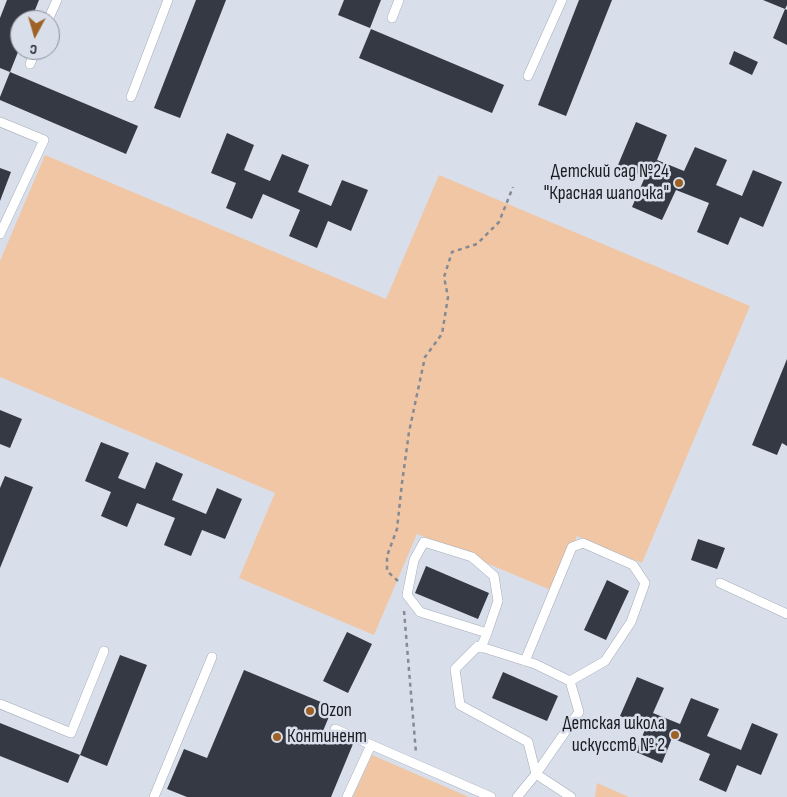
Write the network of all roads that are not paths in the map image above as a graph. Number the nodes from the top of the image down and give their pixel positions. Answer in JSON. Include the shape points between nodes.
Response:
{"nodes":[{"id":1,"x":168,"y":0,"type":"edge"},
{"id":2,"x":399,"y":0,"type":"edge"},
{"id":3,"x":562,"y":0,"type":"edge"},
{"id":4,"x":392,"y":18,"type":"dead end"},
{"id":5,"x":32,"y":60,"type":"edge"},
{"id":6,"x":30,"y":64,"type":"dead end"},
{"id":7,"x":528,"y":76,"type":"dead end"},
{"id":8,"x":131,"y":98,"type":"dead end"},
{"id":9,"x":0,"y":122,"type":"edge"},
{"id":10,"x":0,"y":234,"type":"edge"},
{"id":11,"x":720,"y":583,"type":"dead end"},
{"id":12,"x":787,"y":614,"type":"edge"},
{"id":13,"x":486,"y":633,"type":"junction"},
{"id":14,"x":481,"y":648,"type":"junction"},
{"id":15,"x":104,"y":651,"type":"dead end"},
{"id":16,"x":212,"y":657,"type":"dead end"},
{"id":17,"x":525,"y":661,"type":"junction"},
{"id":18,"x":570,"y":682,"type":"junction"},
{"id":19,"x":0,"y":704,"type":"edge"},
{"id":20,"x":335,"y":729,"type":"dead end"},
{"id":21,"x":371,"y":745,"type":"junction"},
{"id":22,"x":536,"y":774,"type":"junction"},
{"id":23,"x":154,"y":797,"type":"edge"},
{"id":24,"x":348,"y":797,"type":"edge"},
{"id":25,"x":491,"y":797,"type":"edge"},
{"id":26,"x":517,"y":797,"type":"edge"},
{"id":27,"x":570,"y":797,"type":"edge"}],
"edges":[{"from":1,"to":8,"type":"lane"},
{"from":2,"to":4,"type":"lane"},
{"from":3,"to":7,"type":"lane"},
{"from":5,"to":6,"type":"lane"},
{"from":9,"to":10,"type":"lane","via":[[44,140]]},
{"from":11,"to":12,"type":"lane"},
{"from":13,"to":13,"type":"lane","via":[[498,602],[494,576],[472,557],[424,542],[414,560],[407,595],[420,612]]},
{"from":13,"to":14,"type":"lane"},
{"from":14,"to":17,"type":"lane"},
{"from":14,"to":22,"type":"lane","via":[[478,646],[455,669],[460,705],[528,742]]},
{"from":15,"to":19,"type":"lane","via":[[70,733]]},
{"from":16,"to":23,"type":"lane"},
{"from":17,"to":18,"type":"lane"},
{"from":17,"to":18,"type":"lane","via":[[572,547],[583,543],[633,565],[645,583],[631,622],[606,661]]},
{"from":18,"to":22,"type":"lane","via":[[579,712]]},
{"from":20,"to":21,"type":"lane"},
{"from":21,"to":24,"type":"lane"},
{"from":21,"to":25,"type":"lane"},
{"from":22,"to":26,"type":"lane"},
{"from":22,"to":27,"type":"lane"}]}
